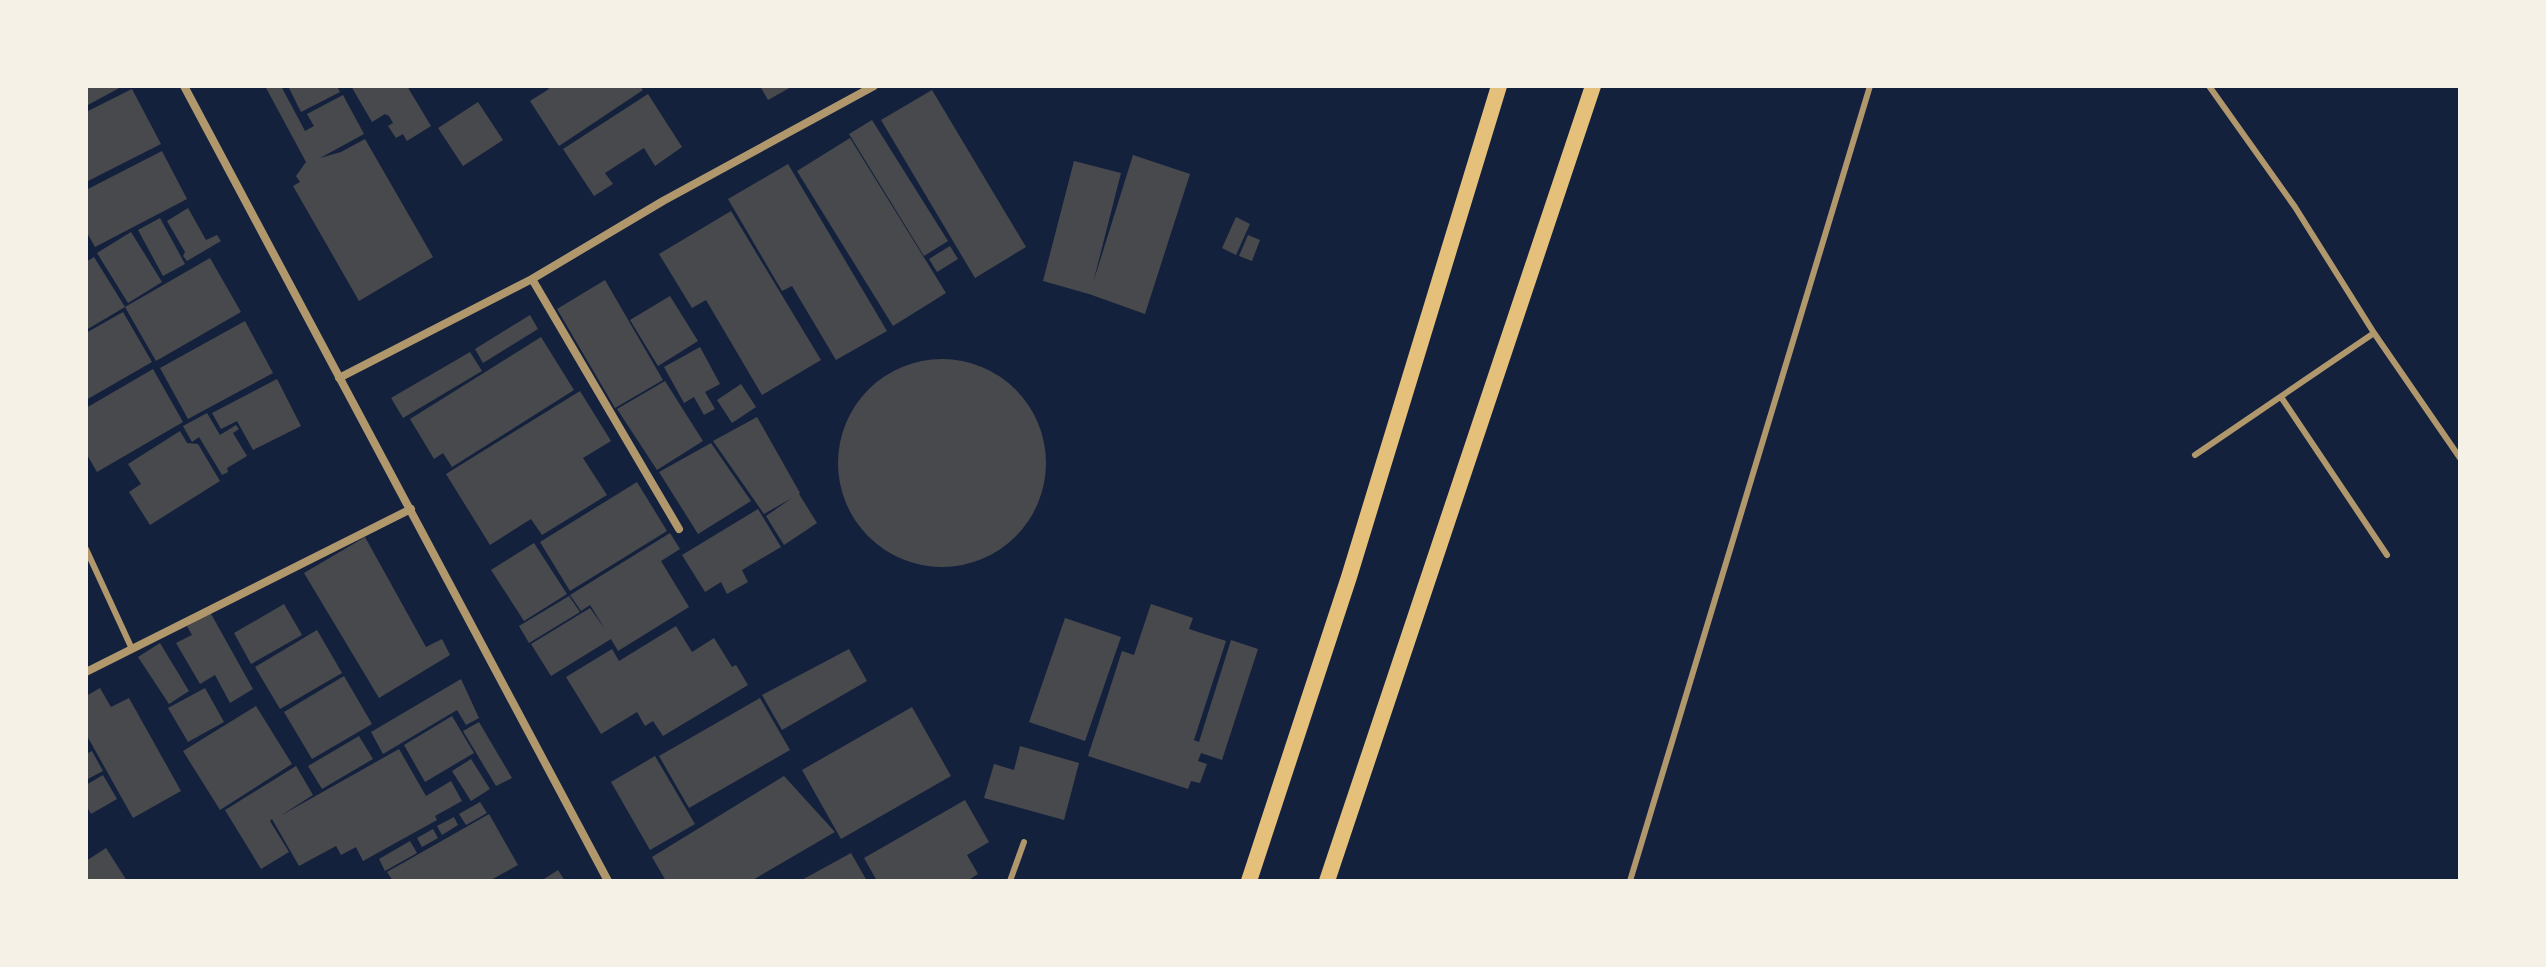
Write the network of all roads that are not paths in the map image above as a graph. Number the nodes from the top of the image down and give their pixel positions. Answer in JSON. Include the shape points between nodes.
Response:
{"nodes":[{"id":1,"x":184,"y":86,"type":"edge"},
{"id":2,"x":874,"y":86,"type":"edge"},
{"id":3,"x":1499,"y":86,"type":"edge"},
{"id":4,"x":1593,"y":86,"type":"edge"},
{"id":5,"x":1870,"y":86,"type":"edge"},
{"id":6,"x":2209,"y":86,"type":"edge"},
{"id":7,"x":532,"y":279,"type":"junction"},
{"id":8,"x":2374,"y":333,"type":"junction"},
{"id":9,"x":339,"y":378,"type":"junction"},
{"id":10,"x":2281,"y":397,"type":"junction"},
{"id":11,"x":2195,"y":455,"type":"dead end"},
{"id":12,"x":2460,"y":458,"type":"edge"},
{"id":13,"x":411,"y":509,"type":"junction"},
{"id":14,"x":679,"y":529,"type":"dead end"},
{"id":15,"x":86,"y":549,"type":"edge"},
{"id":16,"x":2387,"y":555,"type":"dead end"},
{"id":17,"x":132,"y":649,"type":"junction"},
{"id":18,"x":86,"y":672,"type":"edge"},
{"id":19,"x":1024,"y":842,"type":"dead end"},
{"id":20,"x":608,"y":881,"type":"edge"},
{"id":21,"x":1010,"y":881,"type":"edge"},
{"id":22,"x":1249,"y":881,"type":"edge"},
{"id":23,"x":1327,"y":881,"type":"edge"},
{"id":24,"x":1630,"y":881,"type":"edge"}],
"edges":[{"from":1,"to":9,"type":"street"},
{"from":2,"to":7,"type":"street"},
{"from":3,"to":22,"type":"main road","via":[[1349,577]]},
{"from":4,"to":23,"type":"main road"},
{"from":5,"to":24,"type":"lane"},
{"from":6,"to":8,"type":"lane","via":[[2295,207]]},
{"from":7,"to":9,"type":"street"},
{"from":7,"to":14,"type":"street"},
{"from":8,"to":10,"type":"lane"},
{"from":8,"to":12,"type":"lane"},
{"from":9,"to":13,"type":"street"},
{"from":10,"to":11,"type":"lane"},
{"from":10,"to":16,"type":"lane"},
{"from":13,"to":17,"type":"street"},
{"from":13,"to":20,"type":"street"},
{"from":15,"to":17,"type":"lane"},
{"from":17,"to":18,"type":"street"},
{"from":19,"to":21,"type":"lane"}]}
